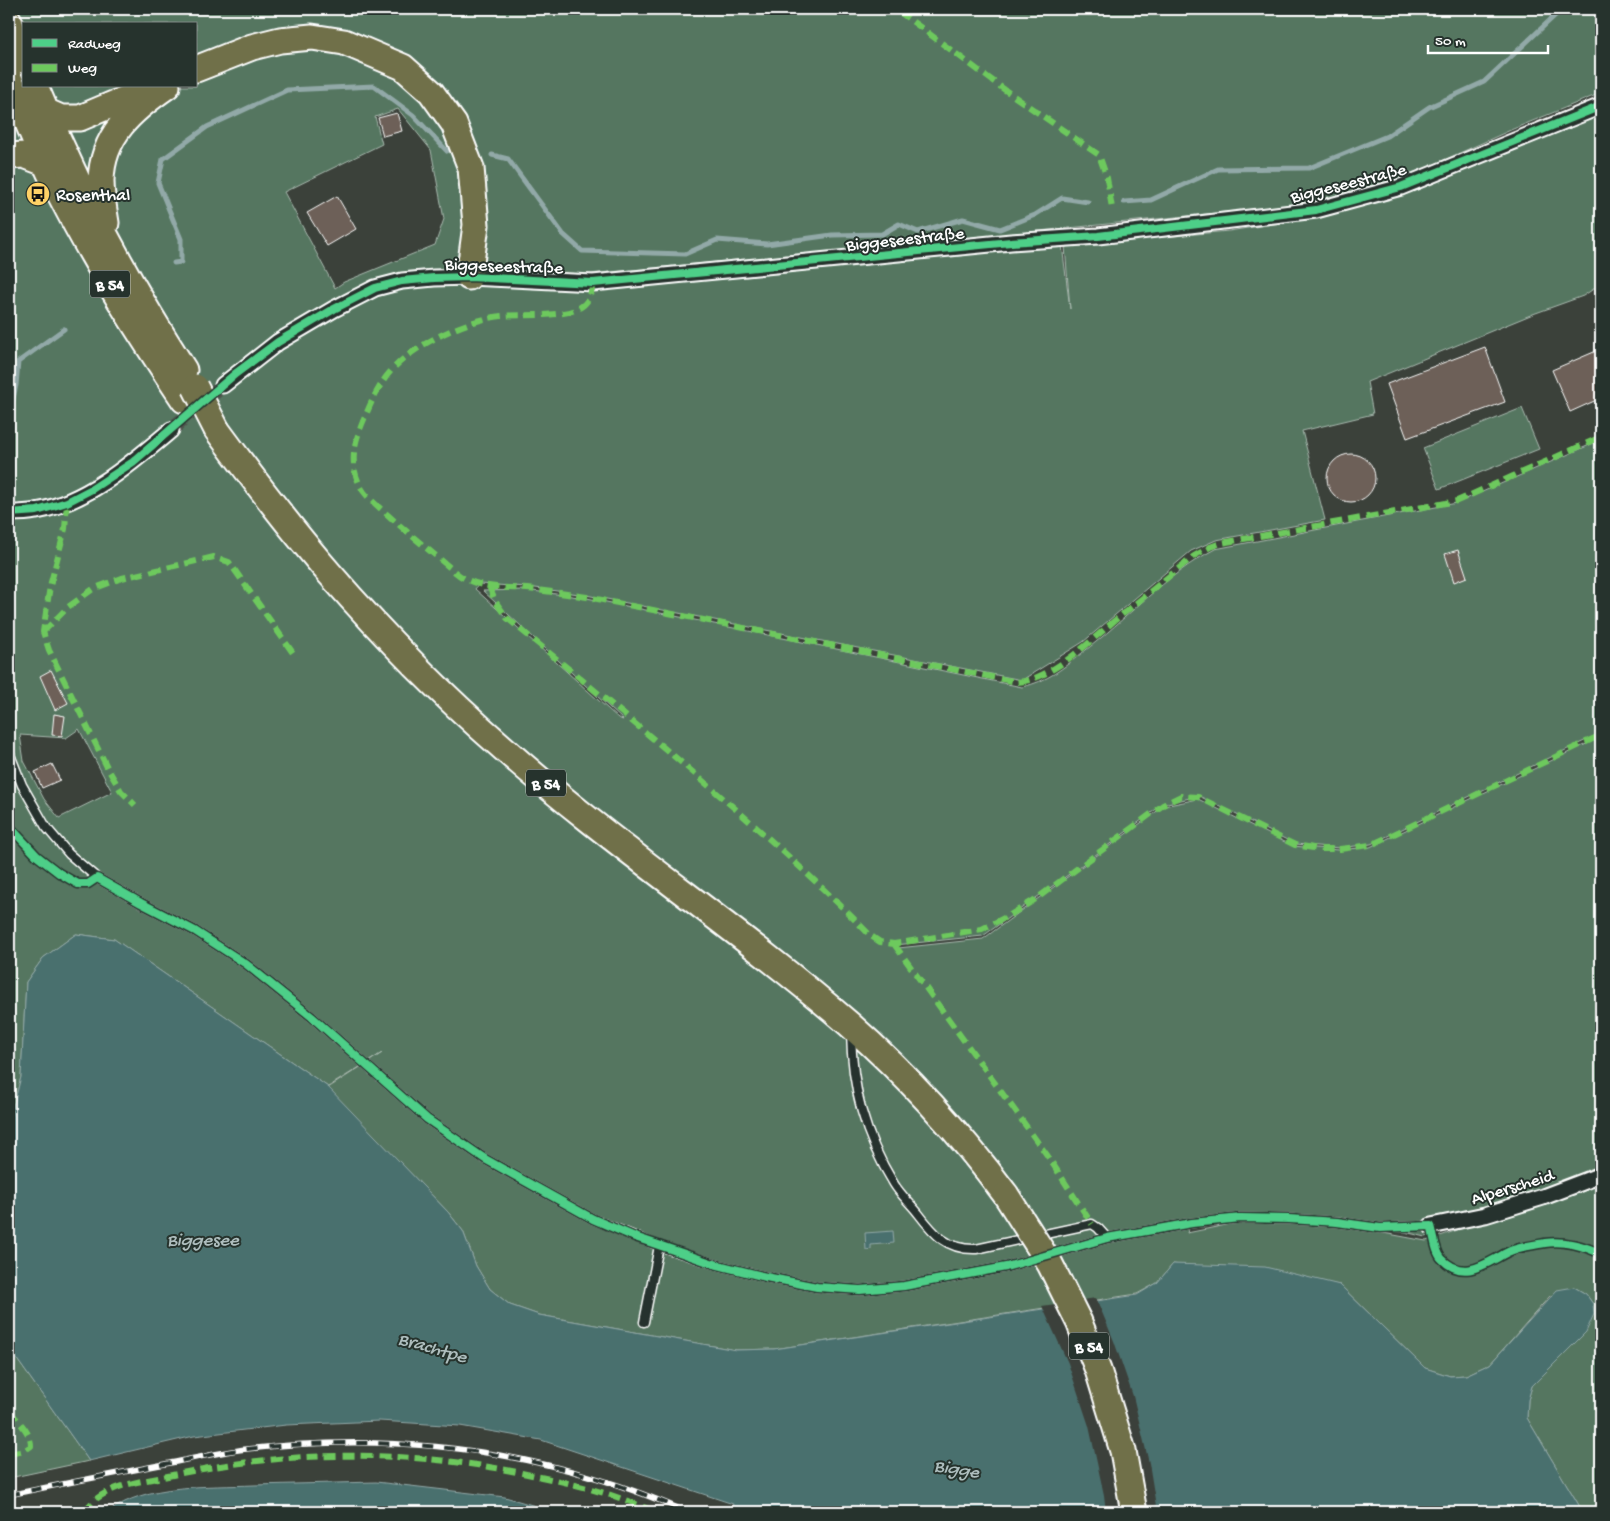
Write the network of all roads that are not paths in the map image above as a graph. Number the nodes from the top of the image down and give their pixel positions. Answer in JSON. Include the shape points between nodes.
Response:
{"nodes":[{"id":1,"x":9,"y":21,"type":"edge"},
{"id":2,"x":22,"y":55,"type":"edge"},
{"id":3,"x":198,"y":68,"type":"edge"},
{"id":4,"x":9,"y":78,"type":"edge"},
{"id":5,"x":35,"y":88,"type":"edge"},
{"id":6,"x":151,"y":88,"type":"edge"},
{"id":7,"x":164,"y":88,"type":"edge"},
{"id":8,"x":1601,"y":106,"type":"edge"},
{"id":9,"x":45,"y":111,"type":"junction"},
{"id":10,"x":9,"y":156,"type":"edge"},
{"id":11,"x":45,"y":163,"type":"junction"},
{"id":12,"x":108,"y":238,"type":"junction"},
{"id":13,"x":469,"y":277,"type":"junction"},
{"id":14,"x":222,"y":386,"type":"tunnel mouth"},
{"id":15,"x":189,"y":393,"type":"junction"},
{"id":16,"x":171,"y":430,"type":"tunnel mouth"},
{"id":17,"x":9,"y":514,"type":"edge"},
{"id":18,"x":9,"y":752,"type":"edge"},
{"id":19,"x":850,"y":1025,"type":"junction"},
{"id":20,"x":1601,"y":1176,"type":"edge"},
{"id":21,"x":1431,"y":1226,"type":"joint"},
{"id":22,"x":1107,"y":1238,"type":"junction"},
{"id":23,"x":659,"y":1246,"type":"junction"},
{"id":24,"x":644,"y":1322,"type":"dead end"},
{"id":25,"x":1134,"y":1512,"type":"edge"}],
"edges":[{"from":1,"to":2,"type":"main road"},
{"from":3,"to":13,"type":"main road","via":[[252,47],[312,37],[344,42],[403,66],[431,92],[454,124],[471,168],[476,225]]},
{"from":4,"to":11,"type":"main road","number":"B 54"},
{"from":5,"to":9,"type":"main road","number":"B 54"},
{"from":6,"to":9,"type":"main road","via":[[80,118],[61,118]]},
{"from":7,"to":12,"type":"main road","via":[[120,125],[106,153],[101,181]]},
{"from":8,"to":13,"type":"street","name":"Biggeseestraße","via":[[1401,187],[1316,210],[1098,236],[593,283]]},
{"from":9,"to":12,"type":"main road","number":"B 54","via":[[73,174]]},
{"from":10,"to":11,"type":"main road","via":[[24,155]]},
{"from":11,"to":15,"type":"main road","number":"B 54","via":[[130,319]]},
{"from":12,"to":15,"type":"main road","number":"B 54"},
{"from":13,"to":14,"type":"street","name":"Biggeseestraße","via":[[402,281],[375,288],[278,342]]},
{"from":15,"to":19,"type":"main road","number":"B 54","bridge":true,"via":[[329,573],[445,695],[502,748],[792,975]]},
{"from":16,"to":17,"type":"street","via":[[133,462],[67,502],[37,511]]},
{"from":18,"to":23,"type":"lane","via":[[22,785],[46,827],[69,854],[97,878],[195,931],[246,964],[312,1017],[427,1119],[485,1159],[593,1219]]},
{"from":19,"to":22,"type":"lane","via":[[851,1064],[867,1131],[894,1184],[930,1228],[946,1242],[962,1250],[976,1249],[1092,1224]]},
{"from":19,"to":25,"type":"main road","number":"B 54","bridge":true,"via":[[921,1093],[960,1136],[1006,1195],[1050,1264],[1098,1370],[1123,1451]]},
{"from":20,"to":21,"type":"street","name":"Alperscheid","via":[[1485,1215]]},
{"from":21,"to":22,"type":"lane","via":[[1380,1228],[1289,1218],[1241,1218]]},
{"from":22,"to":23,"type":"lane","via":[[1006,1267],[904,1286],[860,1290],[817,1287],[766,1277]]},
{"from":23,"to":24,"type":"lane"}]}
